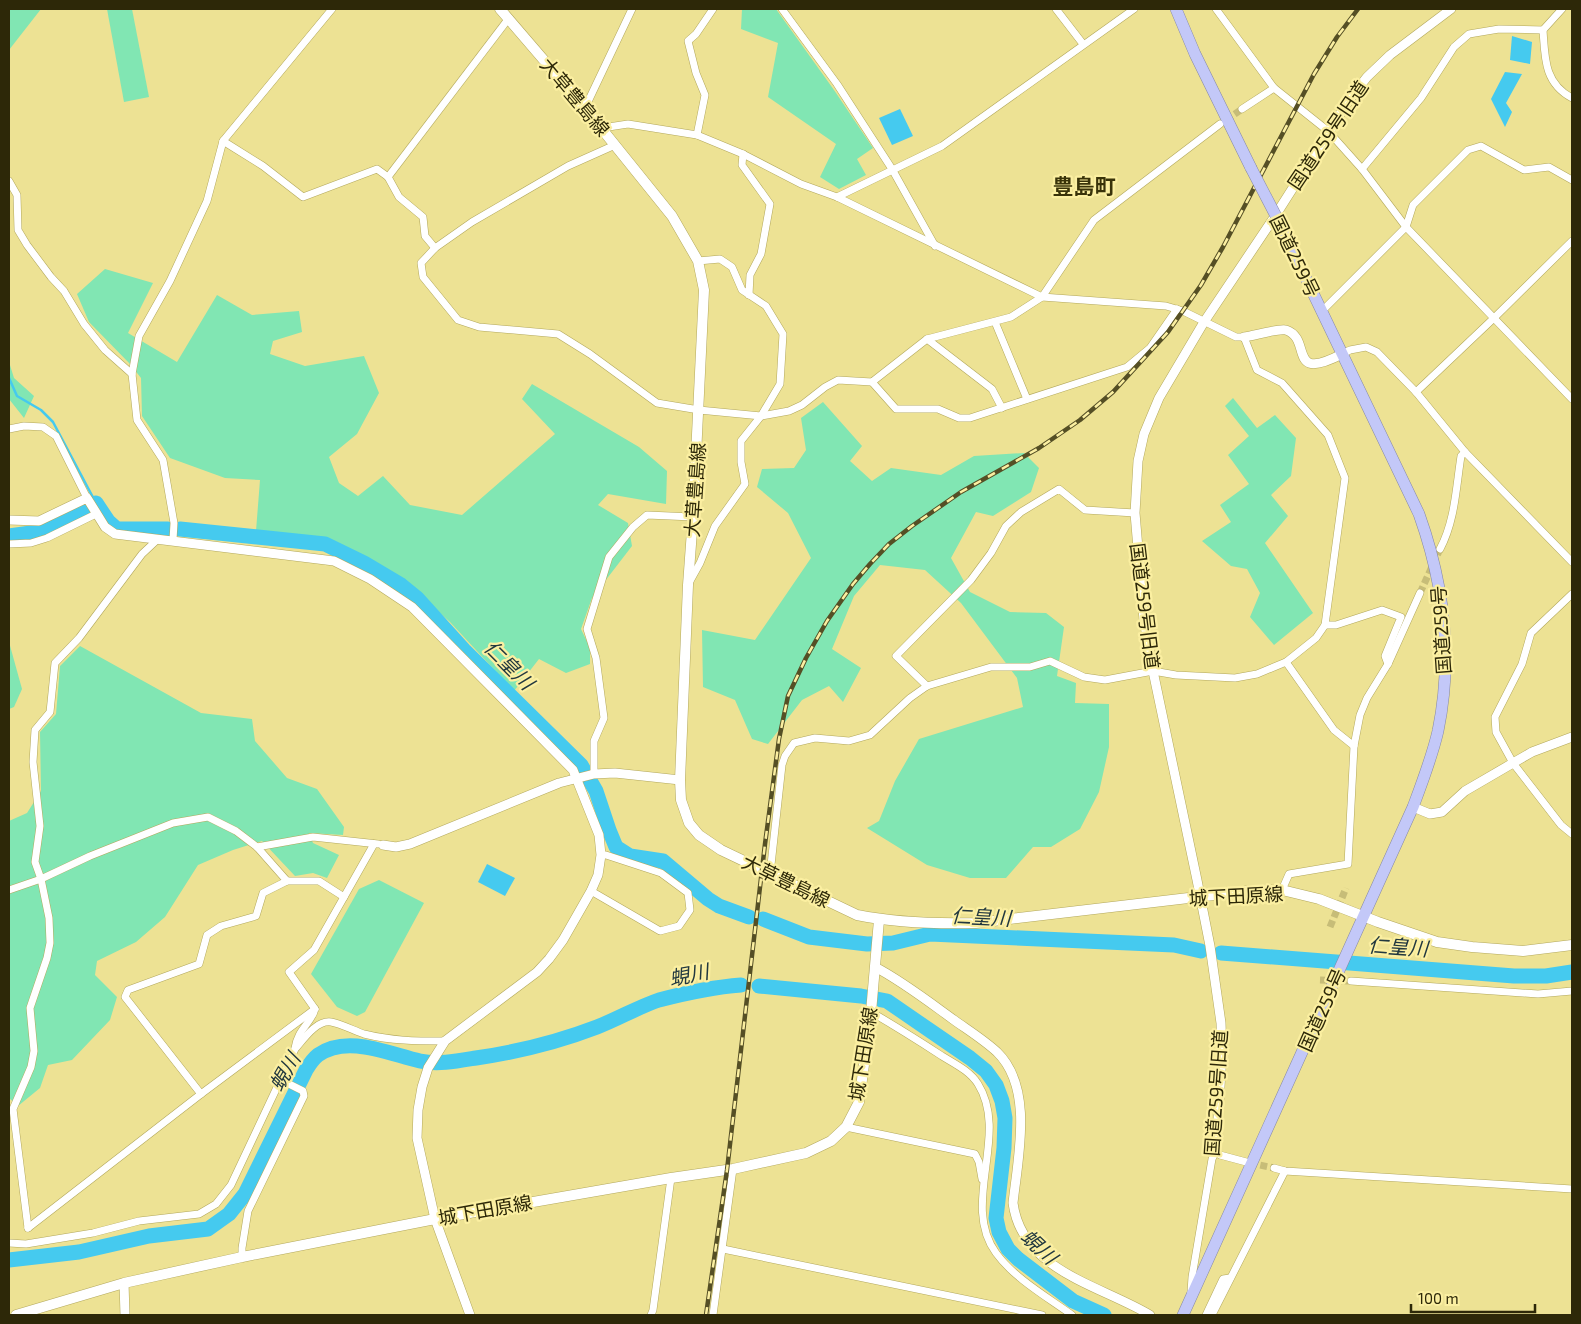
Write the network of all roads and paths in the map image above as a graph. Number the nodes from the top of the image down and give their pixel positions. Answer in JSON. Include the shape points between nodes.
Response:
{"nodes":[{"id":1,"x":332,"y":9,"type":"edge"},
{"id":2,"x":500,"y":9,"type":"edge"},
{"id":3,"x":631,"y":9,"type":"edge"},
{"id":4,"x":713,"y":9,"type":"edge"},
{"id":5,"x":782,"y":9,"type":"edge"},
{"id":6,"x":1056,"y":9,"type":"edge"},
{"id":7,"x":1134,"y":9,"type":"edge"},
{"id":8,"x":1176,"y":9,"type":"edge"},
{"id":9,"x":1216,"y":9,"type":"edge"},
{"id":10,"x":1450,"y":9,"type":"edge"},
{"id":11,"x":1562,"y":9,"type":"edge"},
{"id":12,"x":509,"y":18,"type":"junction"},
{"id":13,"x":1543,"y":30,"type":"junction"},
{"id":14,"x":1084,"y":44,"type":"junction"},
{"id":15,"x":1274,"y":88,"type":"junction"},
{"id":16,"x":1572,"y":98,"type":"edge"},
{"id":17,"x":585,"y":108,"type":"junction"},
{"id":18,"x":1242,"y":109,"type":"tunnel mouth"},
{"id":19,"x":1220,"y":124,"type":"tunnel mouth"},
{"id":20,"x":602,"y":128,"type":"junction"},
{"id":21,"x":1328,"y":131,"type":"junction"},
{"id":22,"x":697,"y":134,"type":"junction"},
{"id":23,"x":224,"y":141,"type":"junction"},
{"id":24,"x":615,"y":145,"type":"junction"},
{"id":25,"x":743,"y":154,"type":"junction"},
{"id":26,"x":1362,"y":169,"type":"junction"},
{"id":27,"x":892,"y":170,"type":"junction"},
{"id":28,"x":388,"y":177,"type":"junction"},
{"id":29,"x":1572,"y":180,"type":"edge"},
{"id":30,"x":9,"y":181,"type":"edge"},
{"id":31,"x":837,"y":197,"type":"junction"},
{"id":32,"x":1406,"y":227,"type":"junction"},
{"id":33,"x":1572,"y":241,"type":"edge"},
{"id":34,"x":935,"y":246,"type":"junction"},
{"id":35,"x":435,"y":248,"type":"junction"},
{"id":36,"x":698,"y":260,"type":"junction"},
{"id":37,"x":749,"y":295,"type":"junction"},
{"id":38,"x":1042,"y":298,"type":"junction"},
{"id":39,"x":1177,"y":309,"type":"junction"},
{"id":40,"x":1320,"y":311,"type":"junction"},
{"id":41,"x":1494,"y":318,"type":"junction"},
{"id":42,"x":995,"y":322,"type":"junction"},
{"id":43,"x":1204,"y":322,"type":"junction"},
{"id":44,"x":1244,"y":337,"type":"junction"},
{"id":45,"x":927,"y":339,"type":"junction"},
{"id":46,"x":1342,"y":354,"type":"junction"},
{"id":47,"x":132,"y":374,"type":"junction"},
{"id":48,"x":872,"y":382,"type":"junction"},
{"id":49,"x":1416,"y":392,"type":"junction"},
{"id":50,"x":1027,"y":399,"type":"junction"},
{"id":51,"x":1572,"y":399,"type":"edge"},
{"id":52,"x":1002,"y":408,"type":"junction"},
{"id":53,"x":699,"y":410,"type":"junction"},
{"id":54,"x":761,"y":416,"type":"junction"},
{"id":55,"x":9,"y":429,"type":"edge"},
{"id":56,"x":1466,"y":452,"type":"junction"},
{"id":57,"x":87,"y":498,"type":"junction"},
{"id":58,"x":1135,"y":513,"type":"junction"},
{"id":59,"x":96,"y":514,"type":"junction"},
{"id":60,"x":693,"y":517,"type":"junction"},
{"id":61,"x":9,"y":520,"type":"edge"},
{"id":62,"x":158,"y":539,"type":"junction"},
{"id":63,"x":173,"y":540,"type":"junction"},
{"id":64,"x":9,"y":544,"type":"edge"},
{"id":65,"x":1440,"y":549,"type":"tunnel mouth"},
{"id":66,"x":1572,"y":562,"type":"edge"},
{"id":67,"x":688,"y":584,"type":"junction"},
{"id":68,"x":1420,"y":593,"type":"tunnel mouth"},
{"id":69,"x":1572,"y":594,"type":"edge"},
{"id":70,"x":1325,"y":625,"type":"junction"},
{"id":71,"x":1286,"y":662,"type":"junction"},
{"id":72,"x":1388,"y":664,"type":"junction"},
{"id":73,"x":1153,"y":671,"type":"junction"},
{"id":74,"x":927,"y":686,"type":"junction"},
{"id":75,"x":1572,"y":736,"type":"edge"},
{"id":76,"x":1354,"y":746,"type":"junction"},
{"id":77,"x":1512,"y":763,"type":"junction"},
{"id":78,"x":594,"y":774,"type":"junction"},
{"id":79,"x":577,"y":779,"type":"junction"},
{"id":80,"x":680,"y":780,"type":"junction"},
{"id":81,"x":1412,"y":808,"type":"junction"},
{"id":82,"x":1572,"y":834,"type":"edge"},
{"id":83,"x":378,"y":844,"type":"junction"},
{"id":84,"x":257,"y":847,"type":"junction"},
{"id":85,"x":601,"y":855,"type":"junction"},
{"id":86,"x":770,"y":874,"type":"junction"},
{"id":87,"x":41,"y":879,"type":"junction"},
{"id":88,"x":287,"y":881,"type":"junction"},
{"id":89,"x":9,"y":890,"type":"edge"},
{"id":90,"x":591,"y":890,"type":"junction"},
{"id":91,"x":1282,"y":890,"type":"junction"},
{"id":92,"x":344,"y":897,"type":"junction"},
{"id":93,"x":1200,"y":897,"type":"junction"},
{"id":94,"x":1362,"y":916,"type":"junction"},
{"id":95,"x":879,"y":920,"type":"junction"},
{"id":96,"x":1572,"y":945,"type":"edge"},
{"id":97,"x":874,"y":967,"type":"junction"},
{"id":98,"x":1351,"y":981,"type":"tunnel mouth"},
{"id":99,"x":1572,"y":991,"type":"edge"},
{"id":100,"x":315,"y":1009,"type":"junction"},
{"id":101,"x":871,"y":1012,"type":"junction"},
{"id":102,"x":445,"y":1041,"type":"junction"},
{"id":103,"x":295,"y":1049,"type":"junction"},
{"id":104,"x":281,"y":1080,"type":"junction"},
{"id":105,"x":202,"y":1094,"type":"junction"},
{"id":106,"x":846,"y":1126,"type":"junction"},
{"id":107,"x":1216,"y":1151,"type":"junction"},
{"id":108,"x":1250,"y":1163,"type":"tunnel mouth"},
{"id":109,"x":1274,"y":1168,"type":"tunnel mouth"},
{"id":110,"x":733,"y":1169,"type":"junction"},
{"id":111,"x":1284,"y":1171,"type":"junction"},
{"id":112,"x":670,"y":1178,"type":"junction"},
{"id":113,"x":1572,"y":1189,"type":"edge"},
{"id":114,"x":983,"y":1190,"type":"junction"},
{"id":115,"x":435,"y":1219,"type":"junction"},
{"id":116,"x":9,"y":1243,"type":"edge"},
{"id":117,"x":722,"y":1249,"type":"junction"},
{"id":118,"x":242,"y":1257,"type":"junction"},
{"id":119,"x":1230,"y":1278,"type":"junction"},
{"id":120,"x":124,"y":1283,"type":"junction"},
{"id":121,"x":1191,"y":1298,"type":"junction"},
{"id":122,"x":22,"y":1315,"type":"edge"},
{"id":123,"x":125,"y":1315,"type":"edge"},
{"id":124,"x":470,"y":1315,"type":"edge"},
{"id":125,"x":651,"y":1315,"type":"edge"},
{"id":126,"x":713,"y":1315,"type":"edge"},
{"id":127,"x":1042,"y":1315,"type":"edge"},
{"id":128,"x":1072,"y":1315,"type":"edge"},
{"id":129,"x":1150,"y":1315,"type":"edge"},
{"id":130,"x":1183,"y":1315,"type":"edge"},
{"id":131,"x":1206,"y":1315,"type":"edge"},
{"id":132,"x":1212,"y":1315,"type":"edge"}],
"edges":[{"from":1,"to":23,"type":"street"},
{"from":2,"to":12,"type":"main road","name":"大草豊島線"},
{"from":3,"to":17,"type":"street"},
{"from":4,"to":22,"type":"street","via":[[688,41],[705,95]]},
{"from":5,"to":27,"type":"street","via":[[837,84]]},
{"from":6,"to":14,"type":"street"},
{"from":7,"to":14,"type":"street"},
{"from":8,"to":40,"type":"highway","name":"国道259号","bridge":true},
{"from":9,"to":15,"type":"street"},
{"from":10,"to":21,"type":"street","name":"国道259号旧道","via":[[1390,55],[1368,77]]},
{"from":11,"to":13,"type":"street"},
{"from":12,"to":17,"type":"main road","name":"大草豊島線"},
{"from":12,"to":28,"type":"street"},
{"from":13,"to":16,"type":"street","via":[[1546,67],[1560,91]]},
{"from":13,"to":26,"type":"street","via":[[1499,29],[1469,34],[1454,47],[1422,98]]},
{"from":14,"to":27,"type":"street","via":[[942,146]]},
{"from":15,"to":18,"type":"street"},
{"from":15,"to":21,"type":"street"},
{"from":17,"to":20,"type":"main road","name":"大草豊島線"},
{"from":19,"to":38,"type":"street","via":[[1094,220]]},
{"from":20,"to":22,"type":"street","via":[[628,124]]},
{"from":20,"to":24,"type":"main road","name":"大草豊島線"},
{"from":21,"to":26,"type":"street"},
{"from":21,"to":43,"type":"street","name":"国道259号旧道"},
{"from":22,"to":25,"type":"street"},
{"from":23,"to":28,"type":"street","via":[[303,197],[377,170]]},
{"from":23,"to":47,"type":"street","via":[[207,202],[170,281],[139,336]]},
{"from":24,"to":35,"type":"street","via":[[568,166],[472,222]]},
{"from":24,"to":36,"type":"main road","name":"大草豊島線","via":[[672,216]]},
{"from":25,"to":31,"type":"street","via":[[801,184]]},
{"from":25,"to":37,"type":"street","via":[[742,165],[770,204],[761,254],[750,275]]},
{"from":26,"to":32,"type":"street"},
{"from":27,"to":31,"type":"street"},
{"from":27,"to":34,"type":"street"},
{"from":28,"to":35,"type":"street","via":[[399,197],[423,217],[425,236]]},
{"from":29,"to":32,"type":"street","via":[[1549,167],[1524,170],[1480,146],[1468,150],[1413,205]]},
{"from":30,"to":47,"type":"street","via":[[17,195],[18,230],[27,245],[105,350]]},
{"from":31,"to":34,"type":"street"},
{"from":32,"to":40,"type":"street"},
{"from":32,"to":41,"type":"street"},
{"from":33,"to":41,"type":"street"},
{"from":34,"to":38,"type":"street"},
{"from":35,"to":53,"type":"street","via":[[421,263],[423,277],[458,320],[478,327],[558,334],[657,403]]},
{"from":36,"to":37,"type":"street","via":[[720,259],[732,267],[742,290]]},
{"from":36,"to":53,"type":"main road","name":"大草豊島線","via":[[704,290]]},
{"from":37,"to":54,"type":"street","via":[[766,306],[783,334],[780,384]]},
{"from":38,"to":39,"type":"street"},
{"from":38,"to":42,"type":"street","via":[[1011,318]]},
{"from":39,"to":43,"type":"street"},
{"from":39,"to":50,"type":"street","via":[[1150,348],[1127,366]]},
{"from":40,"to":46,"type":"highway","name":"国道259号"},
{"from":41,"to":49,"type":"street"},
{"from":41,"to":51,"type":"street"},
{"from":42,"to":45,"type":"street"},
{"from":42,"to":50,"type":"street"},
{"from":43,"to":44,"type":"street","via":[[1236,337]]},
{"from":43,"to":58,"type":"street","name":"国道259号旧道","via":[[1159,398],[1144,434],[1138,461]]},
{"from":44,"to":46,"type":"street","via":[[1287,330],[1297,338],[1304,358],[1316,364],[1323,364]]},
{"from":44,"to":70,"type":"street","via":[[1257,370],[1282,383],[1328,435],[1345,478]]},
{"from":45,"to":48,"type":"street"},
{"from":45,"to":52,"type":"street","via":[[992,389]]},
{"from":46,"to":49,"type":"street","via":[[1366,347],[1377,352]]},
{"from":46,"to":81,"type":"highway","name":"国道259号","via":[[1420,514],[1438,578],[1445,627],[1445,679],[1438,732]]},
{"from":47,"to":63,"type":"street","via":[[137,420],[163,460],[174,524]]},
{"from":48,"to":52,"type":"street","via":[[896,409],[938,409],[958,418],[970,418]]},
{"from":48,"to":54,"type":"street","via":[[838,380],[802,405]]},
{"from":49,"to":56,"type":"street"},
{"from":50,"to":52,"type":"street"},
{"from":53,"to":54,"type":"street"},
{"from":53,"to":60,"type":"main road","name":"大草豊島線"},
{"from":54,"to":67,"type":"street","via":[[741,441],[745,484],[715,526]]},
{"from":55,"to":57,"type":"street","via":[[43,427],[56,436]]},
{"from":56,"to":65,"type":"street","via":[[1461,456],[1452,516]]},
{"from":56,"to":66,"type":"street"},
{"from":57,"to":59,"type":"street"},
{"from":57,"to":61,"type":"street","via":[[39,521]]},
{"from":58,"to":73,"type":"street","name":"国道259号旧道","via":[[1144,620]]},
{"from":58,"to":74,"type":"street","via":[[1085,510],[1059,489],[1021,512],[1006,526],[971,580],[896,656]]},
{"from":59,"to":62,"type":"street","via":[[115,534]]},
{"from":59,"to":64,"type":"street","via":[[47,538]]},
{"from":60,"to":67,"type":"main road","name":"大草豊島線"},
{"from":60,"to":78,"type":"street","via":[[647,515],[609,557],[587,629],[596,658],[604,718],[594,741]]},
{"from":62,"to":63,"type":"street"},
{"from":62,"to":87,"type":"street","via":[[142,554],[79,638],[55,663],[50,712],[35,730],[32,762],[40,826],[35,862]]},
{"from":63,"to":79,"type":"street","via":[[334,562],[370,579],[412,607],[573,770]]},
{"from":67,"to":80,"type":"main road","name":"大草豊島線"},
{"from":68,"to":72,"type":"street"},
{"from":69,"to":77,"type":"street","via":[[1531,633],[1522,664],[1495,717],[1496,732]]},
{"from":70,"to":71,"type":"street","via":[[1316,638]]},
{"from":70,"to":72,"type":"street","via":[[1336,625],[1382,610],[1401,617],[1385,656]]},
{"from":71,"to":73,"type":"street","via":[[1235,678]]},
{"from":71,"to":76,"type":"street","via":[[1334,730]]},
{"from":72,"to":76,"type":"street","via":[[1363,706]]},
{"from":73,"to":74,"type":"street","via":[[1105,680],[1084,677],[1050,661],[1030,666],[991,667]]},
{"from":73,"to":93,"type":"street","name":"国道259号旧道"},
{"from":74,"to":86,"type":"street","via":[[870,735],[849,741],[815,738],[794,743],[782,765]]},
{"from":75,"to":77,"type":"street"},
{"from":76,"to":91,"type":"street","via":[[1348,864],[1289,874]]},
{"from":77,"to":81,"type":"street","via":[[1466,791],[1442,812],[1430,814]]},
{"from":77,"to":82,"type":"street","via":[[1561,825]]},
{"from":78,"to":79,"type":"street"},
{"from":78,"to":80,"type":"street"},
{"from":79,"to":83,"type":"street","via":[[559,783],[410,844],[396,847]]},
{"from":79,"to":85,"type":"street","via":[[599,834]]},
{"from":80,"to":86,"type":"main road","name":"大草豊島線","via":[[681,800],[689,823],[698,835]]},
{"from":81,"to":94,"type":"highway","name":"国道259号"},
{"from":83,"to":84,"type":"street","via":[[313,837]]},
{"from":83,"to":92,"type":"street"},
{"from":84,"to":87,"type":"street","via":[[236,831],[208,817],[173,823]]},
{"from":84,"to":88,"type":"street"},
{"from":85,"to":90,"type":"street","via":[[598,875]]},
{"from":85,"to":90,"type":"street","via":[[661,873],[688,892],[690,910],[679,926],[660,931]]},
{"from":86,"to":95,"type":"main road","name":"大草豊島線","via":[[857,915]]},
{"from":87,"to":89,"type":"street"},
{"from":87,"to":105,"type":"street","via":[[50,943],[30,1008],[34,1052],[31,1067],[13,1109],[28,1228]]},
{"from":88,"to":92,"type":"street","via":[[319,881]]},
{"from":88,"to":105,"type":"street","via":[[263,893],[256,916],[222,926],[207,935],[199,964],[128,990],[125,997]]},
{"from":90,"to":102,"type":"street","via":[[563,940],[537,972]]},
{"from":91,"to":93,"type":"main road","name":"城下田原線"},
{"from":91,"to":94,"type":"main road","name":"城下田原線","via":[[1319,899]]},
{"from":92,"to":100,"type":"street","via":[[314,950],[289,972]]},
{"from":93,"to":95,"type":"main road","name":"城下田原線","via":[[976,923]]},
{"from":93,"to":107,"type":"street","name":"国道259号旧道","via":[[1221,1023]]},
{"from":94,"to":96,"type":"main road","name":"城下田原線","via":[[1437,942],[1472,947],[1523,951]]},
{"from":94,"to":121,"type":"highway","name":"国道259号"},
{"from":95,"to":97,"type":"main road","name":"城下田原線"},
{"from":97,"to":101,"type":"main road","name":"城下田原線"},
{"from":97,"to":129,"type":"street","via":[[984,1041],[1006,1062],[1014,1077],[1021,1117],[1014,1209],[1020,1230],[1029,1244],[1062,1271]]},
{"from":98,"to":99,"type":"street","via":[[1538,994]]},
{"from":100,"to":103,"type":"street","via":[[296,1040]]},
{"from":100,"to":105,"type":"street"},
{"from":101,"to":106,"type":"main road","name":"城下田原線","via":[[859,1102]]},
{"from":101,"to":114,"type":"street","via":[[966,1071],[977,1082],[986,1099],[989,1116]]},
{"from":102,"to":103,"type":"street","via":[[402,1042],[330,1022],[319,1025]]},
{"from":102,"to":115,"type":"street","via":[[428,1068],[418,1110],[417,1138]]},
{"from":103,"to":104,"type":"street"},
{"from":104,"to":116,"type":"street","via":[[231,1184],[216,1204],[199,1214],[140,1221],[94,1233],[26,1244]]},
{"from":104,"to":118,"type":"street","via":[[303,1091],[304,1096],[248,1211]]},
{"from":106,"to":110,"type":"main road","name":"城下田原線","via":[[831,1141],[806,1153]]},
{"from":106,"to":114,"type":"street","via":[[975,1154]]},
{"from":107,"to":108,"type":"street"},
{"from":107,"to":121,"type":"street","name":"国道259号旧道","via":[[1212,1159]]},
{"from":109,"to":111,"type":"street"},
{"from":110,"to":112,"type":"main road","name":"城下田原線"},
{"from":110,"to":117,"type":"street"},
{"from":111,"to":113,"type":"street"},
{"from":111,"to":119,"type":"street"},
{"from":112,"to":115,"type":"main road","name":"城下田原線"},
{"from":112,"to":125,"type":"street"},
{"from":114,"to":128,"type":"street","via":[[985,1231],[994,1252],[1009,1269]]},
{"from":115,"to":118,"type":"main road","name":"城下田原線"},
{"from":115,"to":124,"type":"street"},
{"from":117,"to":126,"type":"street"},
{"from":117,"to":127,"type":"street"},
{"from":118,"to":120,"type":"main road","name":"城下田原線"},
{"from":119,"to":131,"type":"street","via":[[1223,1279]]},
{"from":119,"to":132,"type":"street"},
{"from":120,"to":122,"type":"main road","name":"城下田原線"},
{"from":120,"to":123,"type":"street"},
{"from":121,"to":130,"type":"highway","name":"国道259号"}]}
